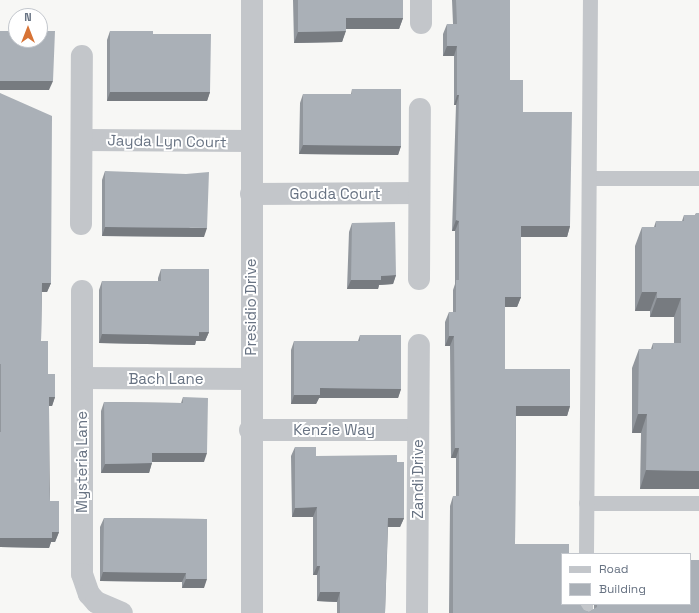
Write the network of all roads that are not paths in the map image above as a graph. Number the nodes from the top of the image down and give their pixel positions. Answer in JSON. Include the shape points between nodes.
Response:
{"nodes":[{"id":1,"x":252,"y":0,"type":"edge"},
{"id":2,"x":421,"y":0,"type":"edge"},
{"id":3,"x":590,"y":0,"type":"edge"},
{"id":4,"x":421,"y":23,"type":"dead end"},
{"id":5,"x":82,"y":56,"type":"dead end"},
{"id":6,"x":420,"y":109,"type":"dead end"},
{"id":7,"x":82,"y":140,"type":"junction"},
{"id":8,"x":251,"y":141,"type":"junction"},
{"id":9,"x":589,"y":178,"type":"junction"},
{"id":10,"x":699,"y":178,"type":"edge"},
{"id":11,"x":419,"y":193,"type":"junction"},
{"id":12,"x":251,"y":194,"type":"junction"},
{"id":13,"x":81,"y":224,"type":"dead end"},
{"id":14,"x":419,"y":279,"type":"dead end"},
{"id":15,"x":82,"y":291,"type":"dead end"},
{"id":16,"x":419,"y":345,"type":"dead end"},
{"id":17,"x":82,"y":378,"type":"junction"},
{"id":18,"x":250,"y":379,"type":"junction"},
{"id":19,"x":250,"y":430,"type":"junction"},
{"id":20,"x":418,"y":430,"type":"junction"},
{"id":21,"x":586,"y":503,"type":"junction"},
{"id":22,"x":699,"y":503,"type":"edge"},
{"id":23,"x":586,"y":553,"type":"edge"},
{"id":24,"x":122,"y":613,"type":"edge"},
{"id":25,"x":252,"y":613,"type":"edge"},
{"id":26,"x":417,"y":613,"type":"edge"}],
"edges":[{"from":1,"to":8,"type":"street","name":"Presidio Drive"},
{"from":2,"to":4,"type":"street"},
{"from":3,"to":9,"type":"lane"},
{"from":5,"to":7,"type":"street"},
{"from":6,"to":11,"type":"street"},
{"from":7,"to":8,"type":"street","name":"Jayda Lyn Court"},
{"from":7,"to":13,"type":"street"},
{"from":8,"to":12,"type":"street","name":"Presidio Drive"},
{"from":9,"to":10,"type":"lane"},
{"from":9,"to":21,"type":"lane"},
{"from":11,"to":12,"type":"street","name":"Gouda Court"},
{"from":11,"to":14,"type":"street"},
{"from":12,"to":18,"type":"street","name":"Presidio Drive"},
{"from":15,"to":17,"type":"street","name":"Mysteria Lane"},
{"from":16,"to":20,"type":"street","name":"Zandi Drive"},
{"from":17,"to":18,"type":"street","name":"Bach Lane"},
{"from":17,"to":24,"type":"street","name":"Mysteria Lane","via":[[82,574],[89,594],[96,602]]},
{"from":18,"to":19,"type":"street","name":"Presidio Drive"},
{"from":19,"to":20,"type":"street","name":"Kenzie Way"},
{"from":19,"to":25,"type":"street","name":"Presidio Drive"},
{"from":20,"to":26,"type":"street","name":"Zandi Drive"},
{"from":21,"to":22,"type":"lane"},
{"from":21,"to":23,"type":"lane"}]}
